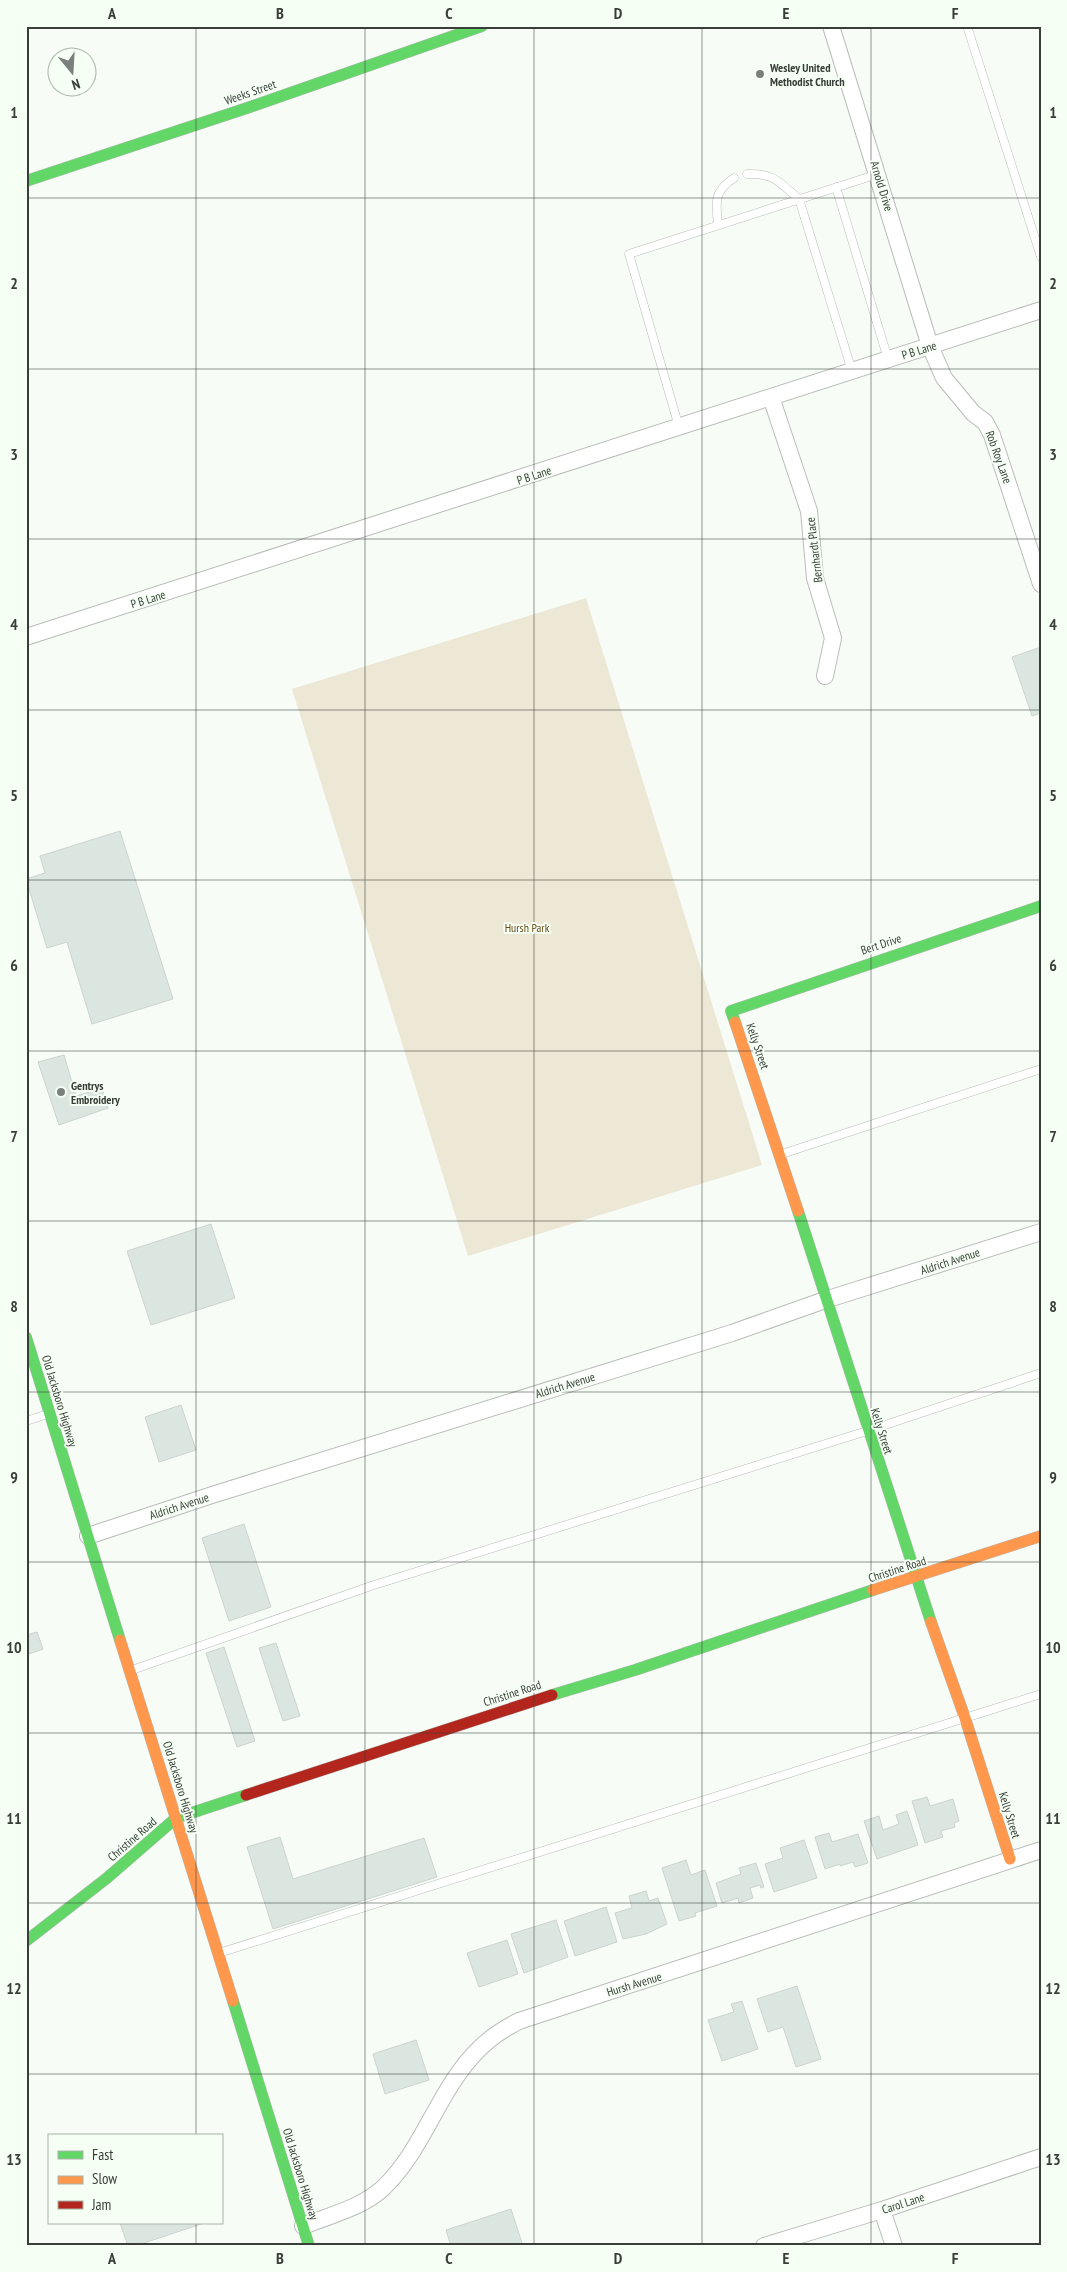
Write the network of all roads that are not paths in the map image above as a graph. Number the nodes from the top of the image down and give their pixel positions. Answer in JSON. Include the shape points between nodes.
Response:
{"nodes":[{"id":1,"x":482,"y":26,"type":"edge"},
{"id":2,"x":831,"y":26,"type":"edge"},
{"id":3,"x":967,"y":26,"type":"edge"},
{"id":4,"x":747,"y":174,"type":"dead end"},
{"id":5,"x":878,"y":174,"type":"junction"},
{"id":6,"x":734,"y":178,"type":"dead end"},
{"id":7,"x":26,"y":181,"type":"edge"},
{"id":8,"x":836,"y":187,"type":"junction"},
{"id":9,"x":799,"y":199,"type":"junction"},
{"id":10,"x":718,"y":225,"type":"junction"},
{"id":11,"x":1041,"y":257,"type":"edge"},
{"id":12,"x":1041,"y":310,"type":"edge"},
{"id":13,"x":930,"y":346,"type":"junction"},
{"id":14,"x":888,"y":359,"type":"junction"},
{"id":15,"x":852,"y":371,"type":"junction"},
{"id":16,"x":771,"y":397,"type":"junction"},
{"id":17,"x":679,"y":427,"type":"junction"},
{"id":18,"x":1041,"y":584,"type":"edge"},
{"id":19,"x":26,"y":637,"type":"edge"},
{"id":20,"x":825,"y":676,"type":"dead end"},
{"id":21,"x":1041,"y":906,"type":"edge"},
{"id":22,"x":731,"y":1010,"type":"joint"},
{"id":23,"x":1041,"y":1069,"type":"edge"},
{"id":24,"x":780,"y":1154,"type":"junction"},
{"id":25,"x":1041,"y":1232,"type":"edge"},
{"id":26,"x":825,"y":1300,"type":"junction"},
{"id":27,"x":26,"y":1338,"type":"edge"},
{"id":28,"x":30,"y":1361,"type":"edge"},
{"id":29,"x":1041,"y":1373,"type":"edge"},
{"id":30,"x":50,"y":1414,"type":"junction"},
{"id":31,"x":26,"y":1421,"type":"edge"},
{"id":32,"x":867,"y":1431,"type":"junction"},
{"id":33,"x":88,"y":1536,"type":"junction"},
{"id":34,"x":1041,"y":1536,"type":"edge"},
{"id":35,"x":915,"y":1578,"type":"junction"},
{"id":36,"x":130,"y":1670,"type":"junction"},
{"id":37,"x":1041,"y":1694,"type":"edge"},
{"id":38,"x":965,"y":1718,"type":"junction"},
{"id":39,"x":176,"y":1818,"type":"junction"},
{"id":40,"x":1041,"y":1850,"type":"edge"},
{"id":41,"x":1010,"y":1859,"type":"junction"},
{"id":42,"x":26,"y":1941,"type":"edge"},
{"id":43,"x":219,"y":1953,"type":"junction"},
{"id":44,"x":1041,"y":2157,"type":"edge"},
{"id":45,"x":882,"y":2210,"type":"junction"},
{"id":46,"x":303,"y":2226,"type":"junction"},
{"id":47,"x":309,"y":2246,"type":"edge"},
{"id":48,"x":764,"y":2246,"type":"edge"},
{"id":49,"x":894,"y":2246,"type":"edge"}],
"edges":[{"from":1,"to":7,"type":"street","name":"Weeks Street"},
{"from":2,"to":5,"type":"street","name":"Arnold Drive"},
{"from":3,"to":11,"type":"lane"},
{"from":4,"to":9,"type":"lane","via":[[764,173]]},
{"from":5,"to":8,"type":"lane"},
{"from":5,"to":13,"type":"street","name":"Arnold Drive"},
{"from":6,"to":10,"type":"lane","via":[[722,186],[716,201]]},
{"from":8,"to":9,"type":"lane"},
{"from":8,"to":14,"type":"lane"},
{"from":9,"to":10,"type":"lane"},
{"from":9,"to":15,"type":"lane"},
{"from":10,"to":17,"type":"lane","via":[[629,254]]},
{"from":12,"to":13,"type":"street","name":"P B Lane"},
{"from":13,"to":14,"type":"street","name":"P B Lane"},
{"from":13,"to":18,"type":"street","name":"Rob Roy Lane","via":[[944,378],[973,413],[985,422],[992,436]]},
{"from":14,"to":15,"type":"street","name":"P B Lane"},
{"from":15,"to":16,"type":"street","name":"P B Lane"},
{"from":16,"to":17,"type":"street","name":"P B Lane"},
{"from":16,"to":20,"type":"street","name":"Bernhardt Place","via":[[810,510],[815,578],[834,638]]},
{"from":17,"to":19,"type":"street","name":"P B Lane"},
{"from":21,"to":22,"type":"street","name":"Bert Drive"},
{"from":22,"to":24,"type":"street","name":"Kelly Street"},
{"from":23,"to":24,"type":"lane"},
{"from":24,"to":26,"type":"street","name":"Kelly Street"},
{"from":25,"to":26,"type":"street","name":"Aldrich Avenue"},
{"from":26,"to":32,"type":"street","name":"Kelly Street"},
{"from":26,"to":33,"type":"street","name":"Aldrich Avenue","via":[[713,1339]]},
{"from":27,"to":28,"type":"street","name":"Old Jacksboro Highway"},
{"from":28,"to":30,"type":"street","name":"Old Jacksboro Highway"},
{"from":29,"to":32,"type":"lane"},
{"from":30,"to":31,"type":"lane"},
{"from":30,"to":33,"type":"street","name":"Old Jacksboro Highway"},
{"from":32,"to":35,"type":"street","name":"Kelly Street"},
{"from":32,"to":36,"type":"lane","via":[[371,1586]]},
{"from":33,"to":36,"type":"street","name":"Old Jacksboro Highway"},
{"from":34,"to":35,"type":"street","name":"Christine Road"},
{"from":35,"to":38,"type":"street","name":"Kelly Street"},
{"from":35,"to":39,"type":"street","name":"Christine Road"},
{"from":36,"to":39,"type":"street","name":"Old Jacksboro Highway"},
{"from":37,"to":38,"type":"lane"},
{"from":38,"to":41,"type":"street","name":"Kelly Street"},
{"from":38,"to":43,"type":"lane"},
{"from":39,"to":42,"type":"street","name":"Christine Road","via":[[107,1878]]},
{"from":39,"to":43,"type":"street","name":"Old Jacksboro Highway"},
{"from":40,"to":41,"type":"street","name":"Hursh Avenue"},
{"from":41,"to":46,"type":"street","name":"Hursh Avenue","via":[[519,2021],[478,2049],[449,2087],[404,2166],[381,2190]]},
{"from":43,"to":46,"type":"street","name":"Old Jacksboro Highway"},
{"from":44,"to":45,"type":"street","name":"Carol Lane"},
{"from":45,"to":48,"type":"street","name":"Carol Lane"},
{"from":45,"to":49,"type":"street"},
{"from":46,"to":47,"type":"street","name":"Old Jacksboro Highway"}]}
